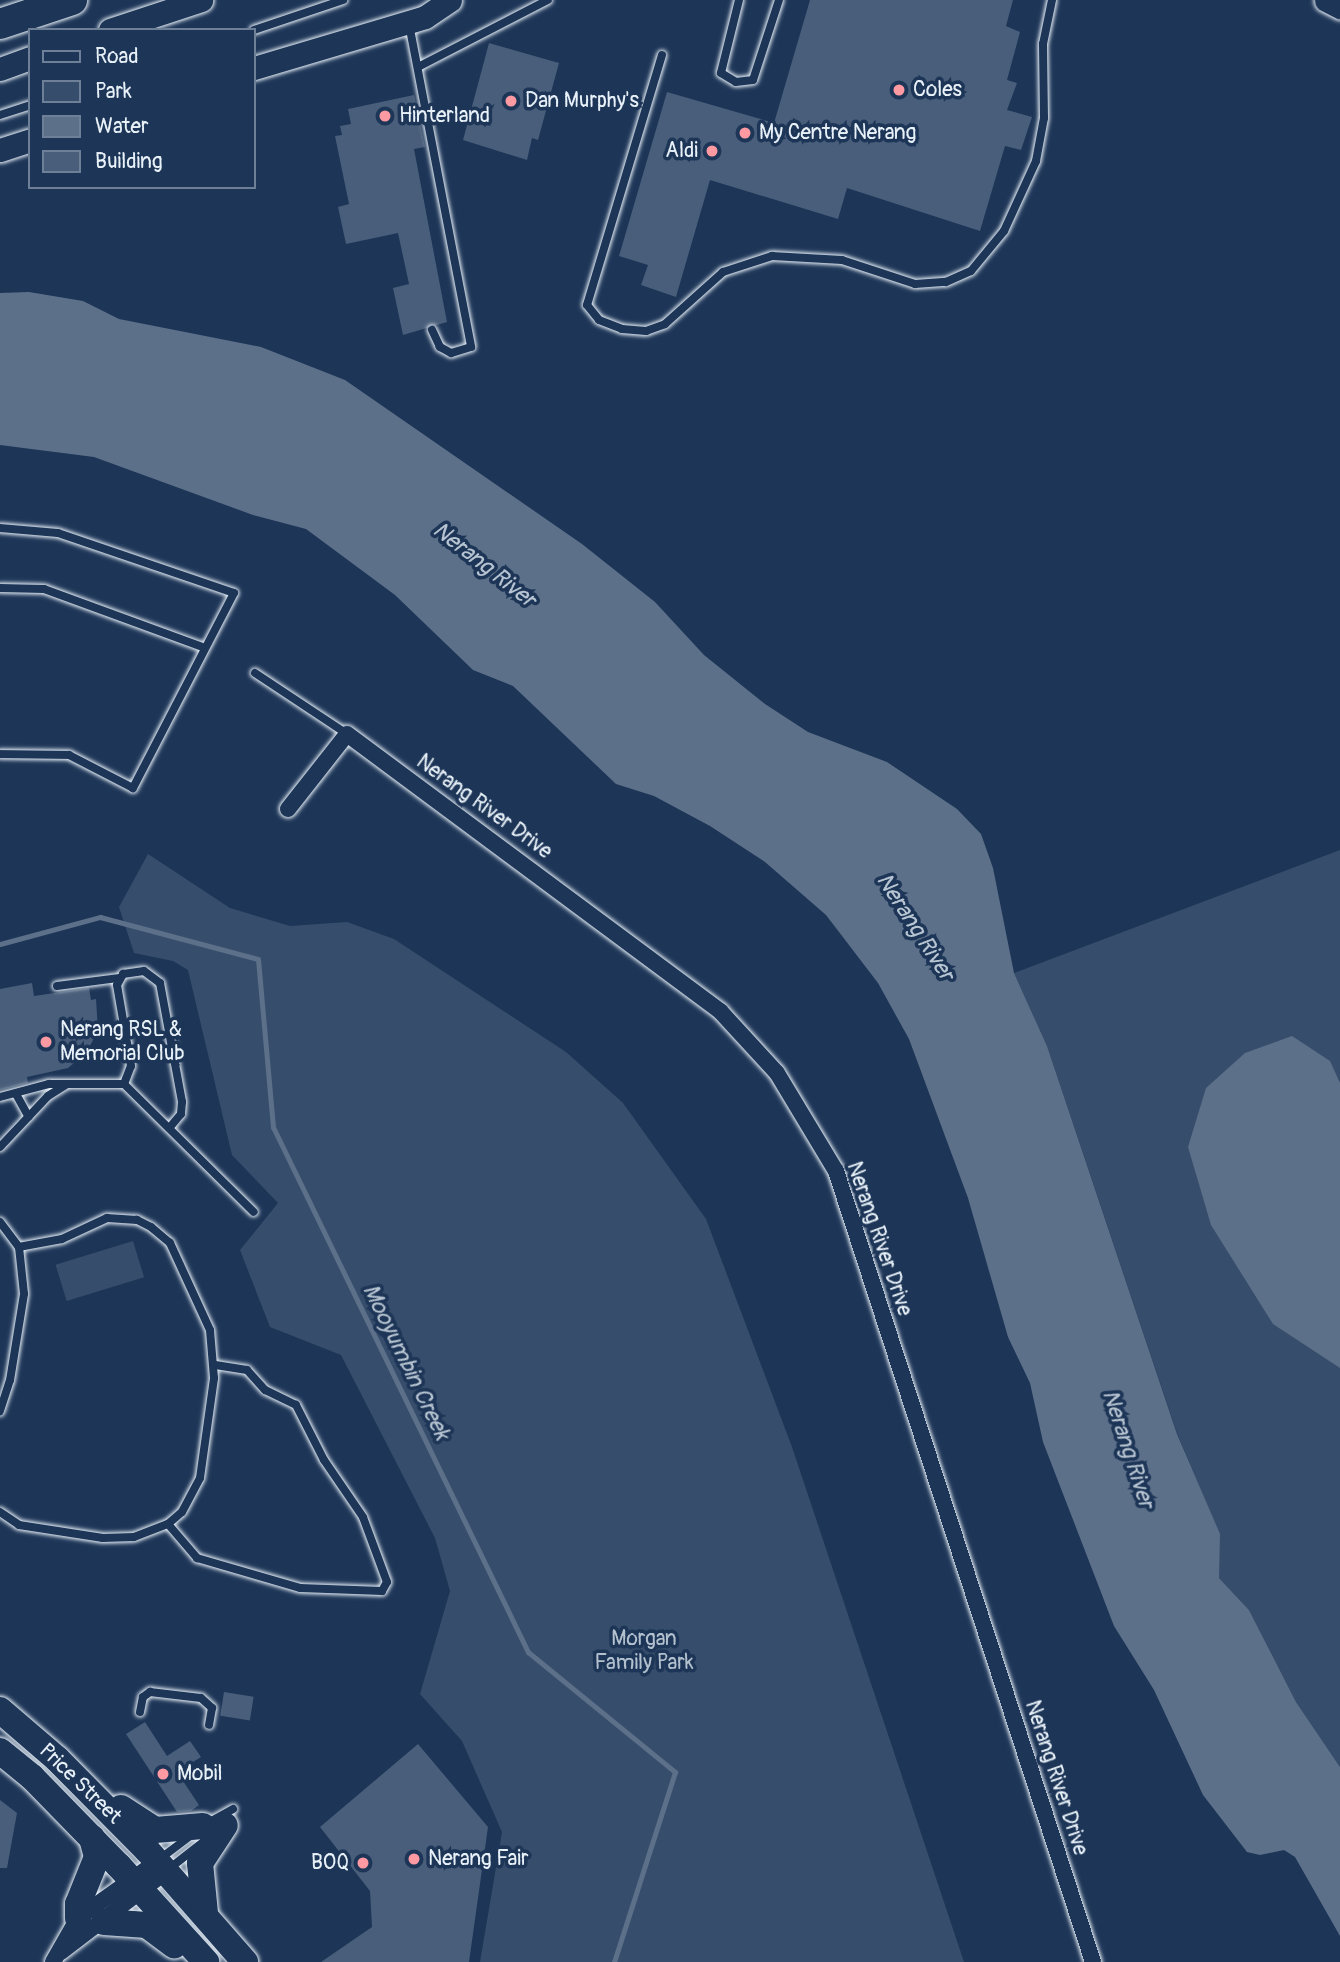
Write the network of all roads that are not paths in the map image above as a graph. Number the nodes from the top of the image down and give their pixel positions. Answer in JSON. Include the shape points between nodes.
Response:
{"nodes":[{"id":1,"x":72,"y":0,"type":"edge"},
{"id":2,"x":201,"y":0,"type":"edge"},
{"id":3,"x":343,"y":0,"type":"edge"},
{"id":4,"x":426,"y":0,"type":"edge"},
{"id":5,"x":450,"y":0,"type":"edge"},
{"id":6,"x":548,"y":0,"type":"edge"},
{"id":7,"x":739,"y":0,"type":"edge"},
{"id":8,"x":779,"y":0,"type":"edge"},
{"id":9,"x":1052,"y":0,"type":"edge"},
{"id":10,"x":1326,"y":0,"type":"edge"},
{"id":11,"x":1340,"y":7,"type":"edge"},
{"id":12,"x":411,"y":10,"type":"edge"},
{"id":13,"x":0,"y":24,"type":"edge"},
{"id":14,"x":116,"y":28,"type":"edge"},
{"id":15,"x":256,"y":29,"type":"edge"},
{"id":16,"x":662,"y":55,"type":"dead end"},
{"id":17,"x":28,"y":59,"type":"edge"},
{"id":18,"x":256,"y":67,"type":"edge"},
{"id":19,"x":418,"y":67,"type":"junction"},
{"id":20,"x":0,"y":69,"type":"edge"},
{"id":21,"x":28,"y":106,"type":"edge"},
{"id":22,"x":0,"y":115,"type":"edge"},
{"id":23,"x":28,"y":141,"type":"edge"},
{"id":24,"x":0,"y":150,"type":"edge"},
{"id":25,"x":432,"y":330,"type":"dead end"},
{"id":26,"x":0,"y":528,"type":"edge"},
{"id":27,"x":0,"y":588,"type":"edge"},
{"id":28,"x":205,"y":648,"type":"junction"},
{"id":29,"x":255,"y":673,"type":"dead end"},
{"id":30,"x":347,"y":734,"type":"junction"},
{"id":31,"x":0,"y":754,"type":"edge"},
{"id":32,"x":288,"y":809,"type":"dead end"},
{"id":33,"x":119,"y":978,"type":"junction"},
{"id":34,"x":57,"y":986,"type":"dead end"},
{"id":35,"x":67,"y":1084,"type":"junction"},
{"id":36,"x":124,"y":1084,"type":"junction"},
{"id":37,"x":16,"y":1094,"type":"junction"},
{"id":38,"x":0,"y":1097,"type":"edge"},
{"id":39,"x":29,"y":1117,"type":"junction"},
{"id":40,"x":170,"y":1127,"type":"junction"},
{"id":41,"x":0,"y":1147,"type":"edge"},
{"id":42,"x":254,"y":1212,"type":"dead end"},
{"id":43,"x":0,"y":1222,"type":"edge"},
{"id":44,"x":19,"y":1247,"type":"junction"},
{"id":45,"x":215,"y":1365,"type":"junction"},
{"id":46,"x":0,"y":1411,"type":"edge"},
{"id":47,"x":0,"y":1512,"type":"edge"},
{"id":48,"x":168,"y":1524,"type":"junction"},
{"id":49,"x":0,"y":1710,"type":"edge"},
{"id":50,"x":140,"y":1712,"type":"dead end"},
{"id":51,"x":209,"y":1725,"type":"dead end"},
{"id":52,"x":0,"y":1751,"type":"edge"},
{"id":53,"x":57,"y":1759,"type":"junction"},
{"id":54,"x":214,"y":1825,"type":"junction"},
{"id":55,"x":92,"y":1838,"type":"junction"},
{"id":56,"x":162,"y":1866,"type":"junction"},
{"id":57,"x":137,"y":1886,"type":"junction"},
{"id":58,"x":205,"y":1913,"type":"junction"},
{"id":59,"x":78,"y":1918,"type":"junction"},
{"id":60,"x":104,"y":1922,"type":"junction"},
{"id":61,"x":57,"y":1957,"type":"edge"},
{"id":62,"x":189,"y":1962,"type":"edge"},
{"id":63,"x":206,"y":1962,"type":"edge"},
{"id":64,"x":245,"y":1962,"type":"edge"},
{"id":65,"x":1093,"y":1962,"type":"edge"}],
"edges":[{"from":1,"to":13,"type":"highway"},
{"from":2,"to":14,"type":"main road"},
{"from":3,"to":15,"type":"lane"},
{"from":4,"to":12,"type":"main road"},
{"from":5,"to":12,"type":"main road","via":[[434,13]]},
{"from":6,"to":19,"type":"lane"},
{"from":7,"to":8,"type":"lane","via":[[721,73],[736,82],[753,80]]},
{"from":9,"to":16,"type":"lane","via":[[1042,44],[1044,118],[1036,161],[1004,231],[971,271],[946,282],[915,284],[842,260],[772,256],[723,272],[665,324],[646,331],[622,329],[599,320],[587,304]]},
{"from":10,"to":11,"type":"main road"},
{"from":12,"to":18,"type":"main road"},
{"from":12,"to":19,"type":"lane"},
{"from":17,"to":20,"type":"main road"},
{"from":19,"to":25,"type":"lane","via":[[471,347],[451,353],[440,346]]},
{"from":21,"to":22,"type":"lane"},
{"from":23,"to":24,"type":"main road"},
{"from":26,"to":28,"type":"lane","via":[[58,533],[234,593]]},
{"from":27,"to":28,"type":"lane","via":[[44,589]]},
{"from":28,"to":31,"type":"lane","via":[[133,788],[69,755]]},
{"from":29,"to":30,"type":"lane"},
{"from":30,"to":32,"type":"street"},
{"from":30,"to":65,"type":"street","name":"Nerang River Drive","via":[[720,1011],[777,1073],[836,1171]]},
{"from":33,"to":34,"type":"lane"},
{"from":33,"to":36,"type":"lane","via":[[131,1066]]},
{"from":33,"to":40,"type":"lane","via":[[144,971],[160,983],[182,1108]]},
{"from":35,"to":36,"type":"lane"},
{"from":35,"to":37,"type":"lane"},
{"from":35,"to":39,"type":"lane"},
{"from":36,"to":40,"type":"lane"},
{"from":37,"to":38,"type":"lane"},
{"from":37,"to":39,"type":"lane"},
{"from":39,"to":41,"type":"lane"},
{"from":40,"to":42,"type":"lane"},
{"from":43,"to":44,"type":"lane"},
{"from":44,"to":45,"type":"lane","via":[[62,1239],[107,1218],[137,1220],[151,1227],[170,1243],[185,1275],[210,1330]]},
{"from":44,"to":46,"type":"lane","via":[[24,1294],[10,1380]]},
{"from":45,"to":48,"type":"lane","via":[[200,1478],[182,1512]]},
{"from":45,"to":48,"type":"lane","via":[[247,1370],[265,1390],[296,1405],[324,1460],[363,1517],[387,1582],[382,1591],[300,1588],[197,1558]]},
{"from":47,"to":48,"type":"lane","via":[[19,1525],[103,1538],[134,1537]]},
{"from":49,"to":53,"type":"main road","name":"Price Street"},
{"from":50,"to":51,"type":"lane","via":[[143,1697],[150,1692],[201,1698],[212,1708]]},
{"from":52,"to":55,"type":"main road","name":"Price Street"},
{"from":53,"to":54,"type":"main road","via":[[93,1779],[127,1814],[155,1830]]},
{"from":53,"to":56,"type":"main road","name":"Price Street"},
{"from":54,"to":56,"type":"lane"},
{"from":54,"to":56,"type":"lane"},
{"from":54,"to":58,"type":"main road","via":[[200,1863]]},
{"from":55,"to":57,"type":"main road","name":"Price Street"},
{"from":55,"to":59,"type":"main road","via":[[97,1857],[78,1904]]},
{"from":56,"to":57,"type":"street"},
{"from":56,"to":58,"type":"main road","name":"Price Street"},
{"from":57,"to":59,"type":"street"},
{"from":57,"to":60,"type":"street"},
{"from":57,"to":63,"type":"main road","name":"Price Street"},
{"from":58,"to":64,"type":"main road","name":"Price Street"},
{"from":59,"to":61,"type":"street","via":[[68,1929]]},
{"from":60,"to":61,"type":"street"},
{"from":60,"to":62,"type":"main road","via":[[137,1922],[157,1929]]}]}
